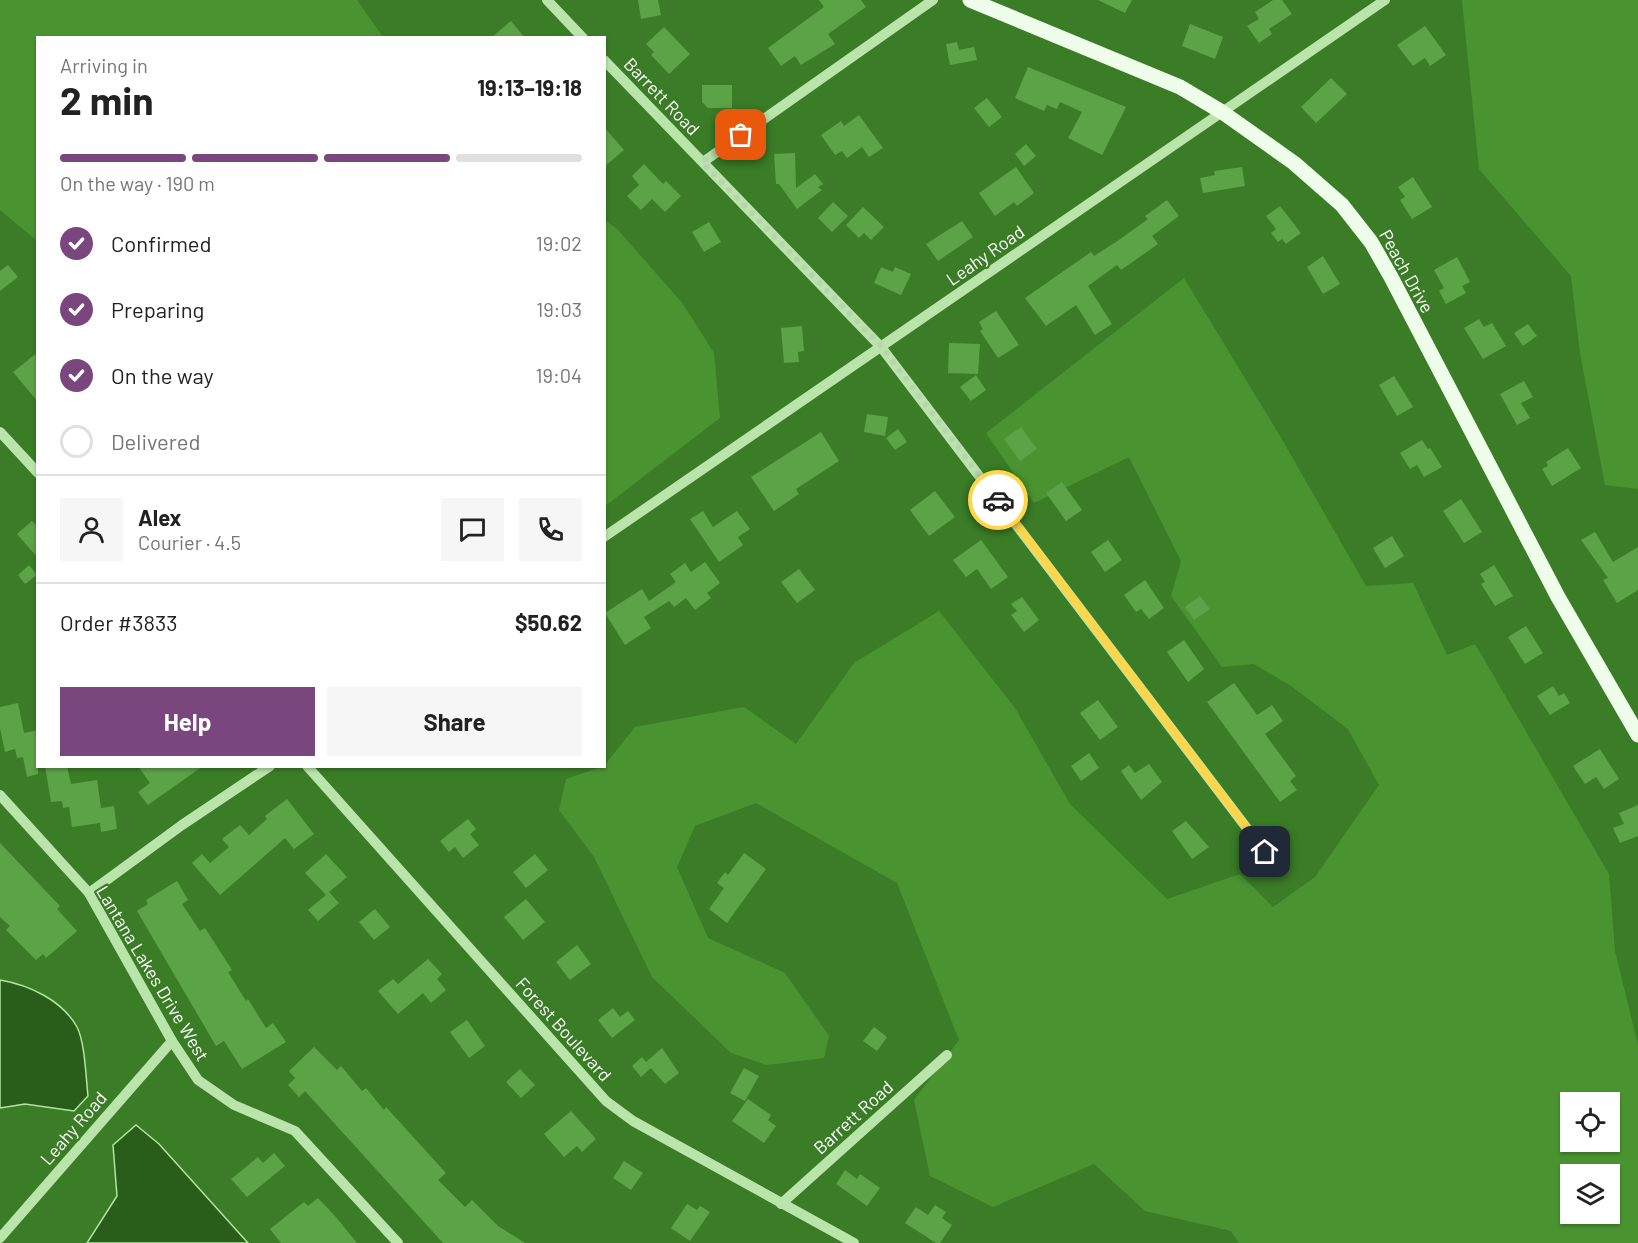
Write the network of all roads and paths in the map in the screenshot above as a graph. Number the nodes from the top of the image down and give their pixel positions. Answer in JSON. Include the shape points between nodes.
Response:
{"nodes":[{"id":1,"x":548,"y":0,"type":"edge"},
{"id":2,"x":933,"y":0,"type":"edge"},
{"id":3,"x":970,"y":0,"type":"edge"},
{"id":4,"x":1385,"y":0,"type":"edge"},
{"id":5,"x":581,"y":36,"type":"edge"},
{"id":6,"x":606,"y":62,"type":"edge"},
{"id":7,"x":1222,"y":112,"type":"junction"},
{"id":8,"x":702,"y":162,"type":"junction"},
{"id":9,"x":881,"y":346,"type":"junction"},
{"id":10,"x":0,"y":432,"type":"edge"},
{"id":11,"x":36,"y":471,"type":"edge"},
{"id":12,"x":606,"y":536,"type":"edge"},
{"id":13,"x":1638,"y":735,"type":"edge"},
{"id":14,"x":267,"y":768,"type":"edge"},
{"id":15,"x":309,"y":768,"type":"edge"},
{"id":16,"x":0,"y":795,"type":"edge"},
{"id":17,"x":1265,"y":852,"type":"dead end"},
{"id":18,"x":89,"y":893,"type":"junction"},
{"id":19,"x":172,"y":1041,"type":"junction"},
{"id":20,"x":947,"y":1055,"type":"dead end"},
{"id":21,"x":781,"y":1204,"type":"junction"},
{"id":22,"x":0,"y":1238,"type":"edge"},
{"id":23,"x":398,"y":1243,"type":"edge"},
{"id":24,"x":855,"y":1243,"type":"edge"}],
"edges":[{"from":1,"to":5,"type":"street"},
{"from":2,"to":8,"type":"street"},
{"from":3,"to":7,"type":"main road","name":"Peach Drive","via":[[1180,87]]},
{"from":4,"to":7,"type":"street","name":"Leahy Road"},
{"from":6,"to":8,"type":"street","name":"Barrett Road"},
{"from":7,"to":9,"type":"street","name":"Leahy Road"},
{"from":7,"to":13,"type":"main road","name":"Peach Drive","via":[[1294,163],[1342,205],[1371,242],[1552,587]]},
{"from":8,"to":9,"type":"street","name":"Barrett Road"},
{"from":9,"to":12,"type":"street","name":"Leahy Road"},
{"from":9,"to":17,"type":"street","name":"Barrett Road"},
{"from":10,"to":11,"type":"street"},
{"from":14,"to":18,"type":"street"},
{"from":15,"to":21,"type":"street","name":"Forest Boulevard","via":[[606,1101],[633,1121]]},
{"from":16,"to":18,"type":"street","name":"Lantana Lakes Drive West"},
{"from":18,"to":19,"type":"street","name":"Lantana Lakes Drive West"},
{"from":19,"to":22,"type":"street","name":"Leahy Road"},
{"from":19,"to":23,"type":"street","name":"Lantana Lakes Drive West","via":[[209,1090],[295,1131]]},
{"from":20,"to":21,"type":"street","name":"Barrett Road"},
{"from":21,"to":24,"type":"street","name":"Forest Boulevard"}]}
